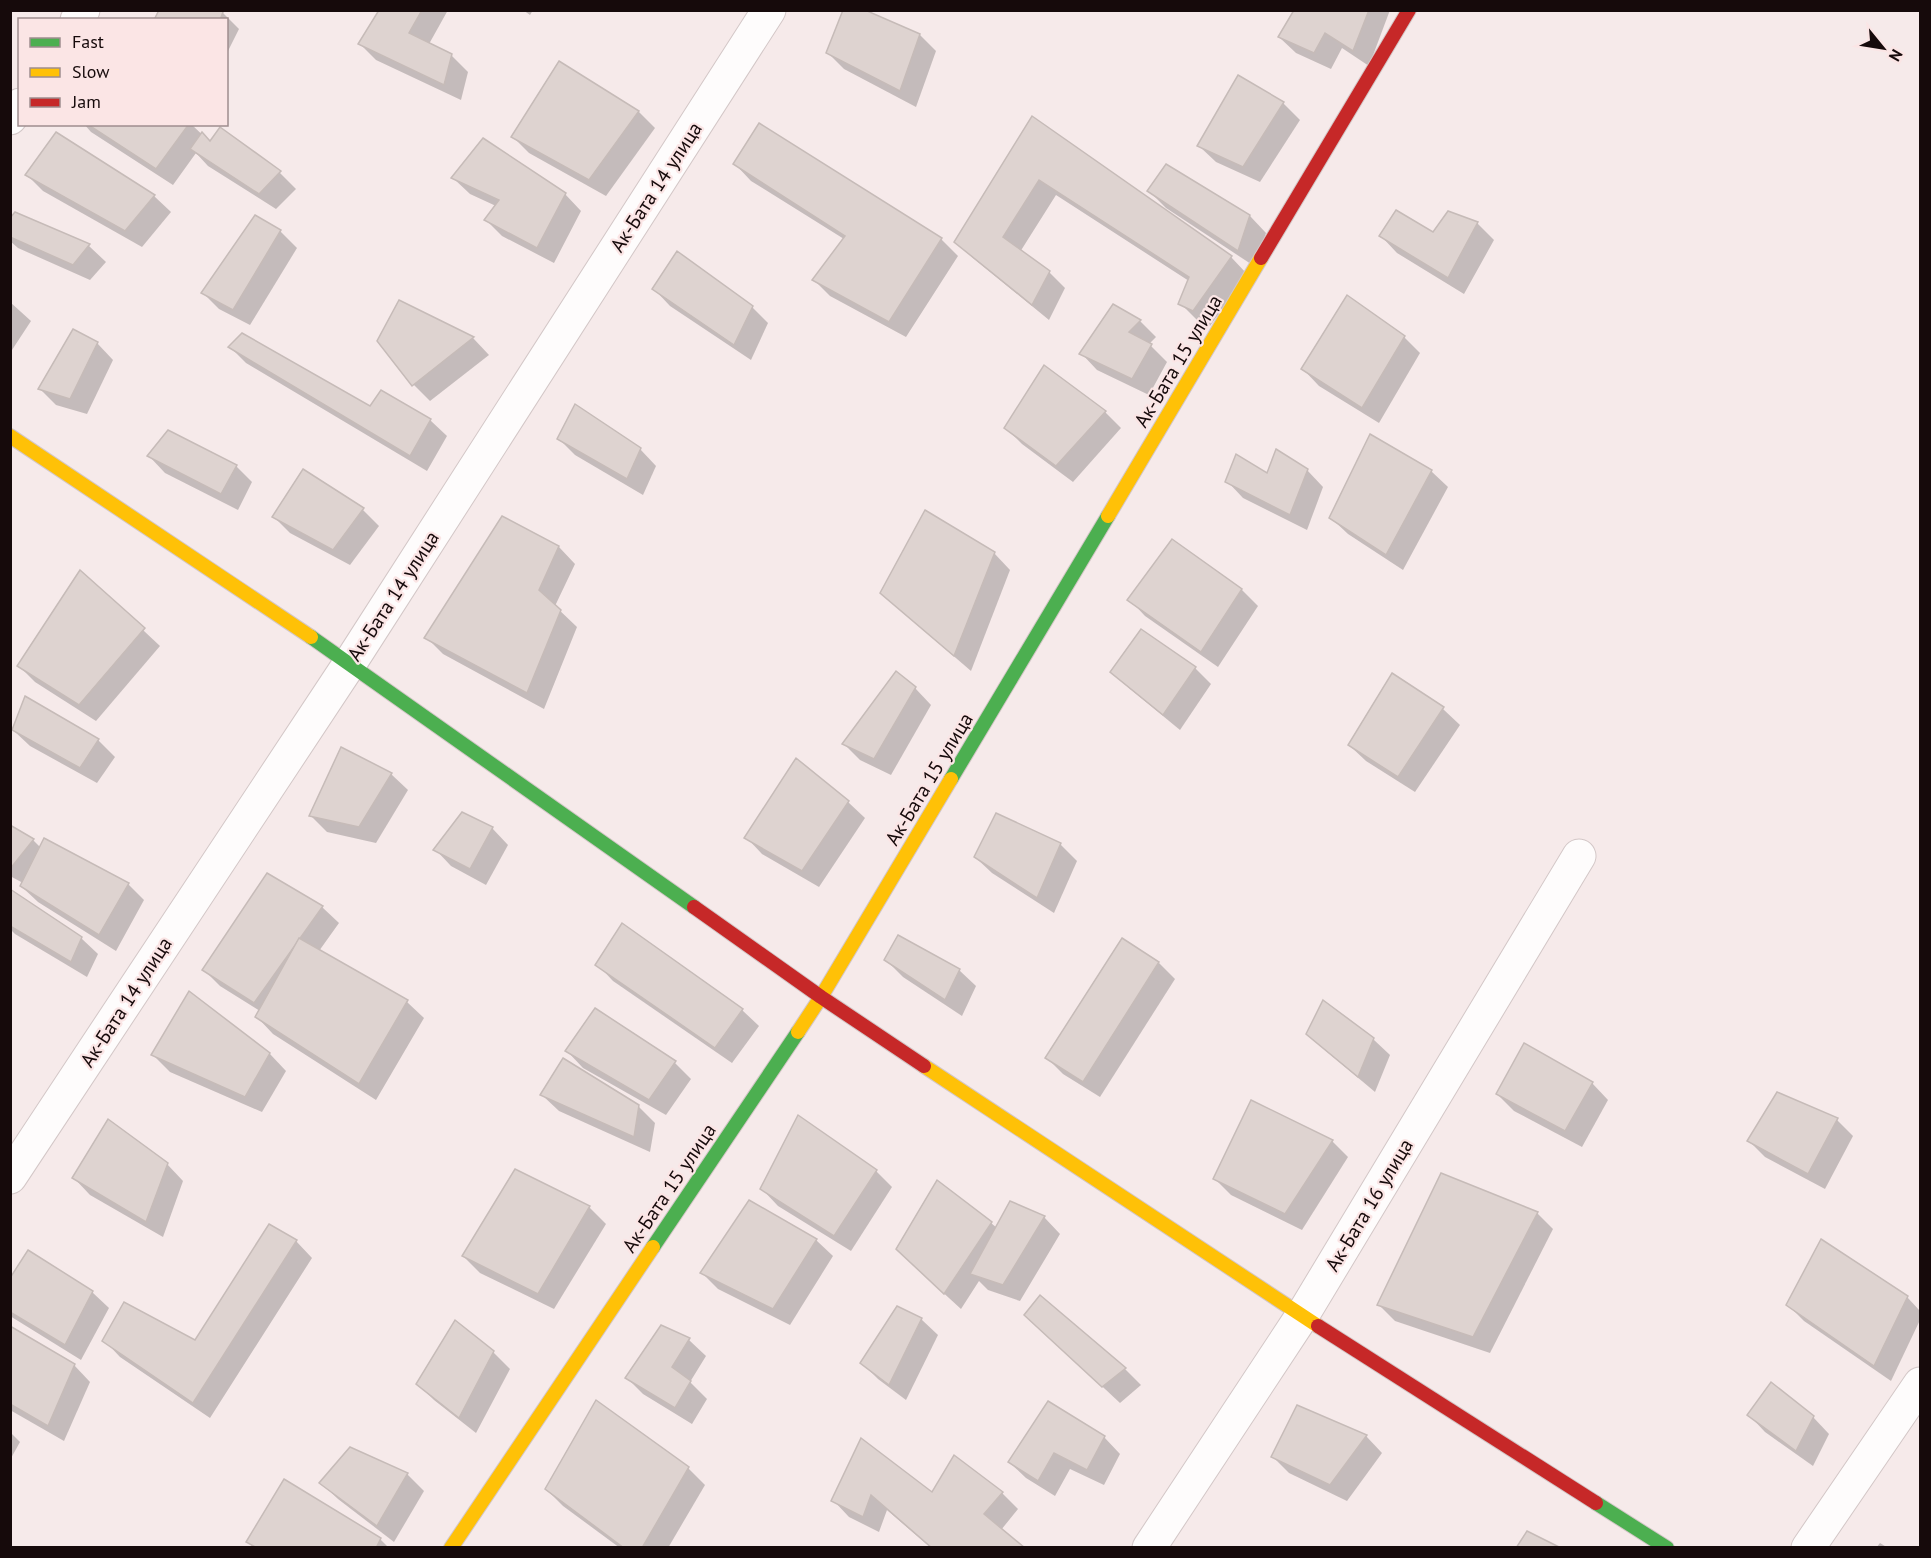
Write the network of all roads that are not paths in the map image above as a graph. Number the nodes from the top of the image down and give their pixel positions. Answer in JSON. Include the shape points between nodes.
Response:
{"nodes":[{"id":1,"x":769,"y":10,"type":"edge"},
{"id":2,"x":1409,"y":10,"type":"edge"},
{"id":3,"x":10,"y":436,"type":"edge"},
{"id":4,"x":350,"y":663,"type":"junction"},
{"id":5,"x":1579,"y":856,"type":"dead end"},
{"id":6,"x":821,"y":997,"type":"junction"},
{"id":7,"x":10,"y":1177,"type":"edge"},
{"id":8,"x":1302,"y":1316,"type":"junction"},
{"id":9,"x":1920,"y":1383,"type":"edge"},
{"id":10,"x":451,"y":1548,"type":"edge"},
{"id":11,"x":1149,"y":1548,"type":"edge"},
{"id":12,"x":1667,"y":1548,"type":"edge"},
{"id":13,"x":1808,"y":1548,"type":"edge"}],
"edges":[{"from":1,"to":4,"type":"street","name":"Ак-Бата 14 улица"},
{"from":2,"to":6,"type":"street","name":"Ак-Бата 15 улица"},
{"from":3,"to":4,"type":"street"},
{"from":4,"to":6,"type":"street"},
{"from":4,"to":7,"type":"street","name":"Ак-Бата 14 улица"},
{"from":5,"to":8,"type":"street","name":"Ак-Бата 16 улица"},
{"from":6,"to":8,"type":"street"},
{"from":6,"to":10,"type":"street","name":"Ак-Бата 15 улица"},
{"from":8,"to":11,"type":"street","name":"Ак-Бата 16 улица"},
{"from":8,"to":12,"type":"street"},
{"from":9,"to":13,"type":"street"}]}
